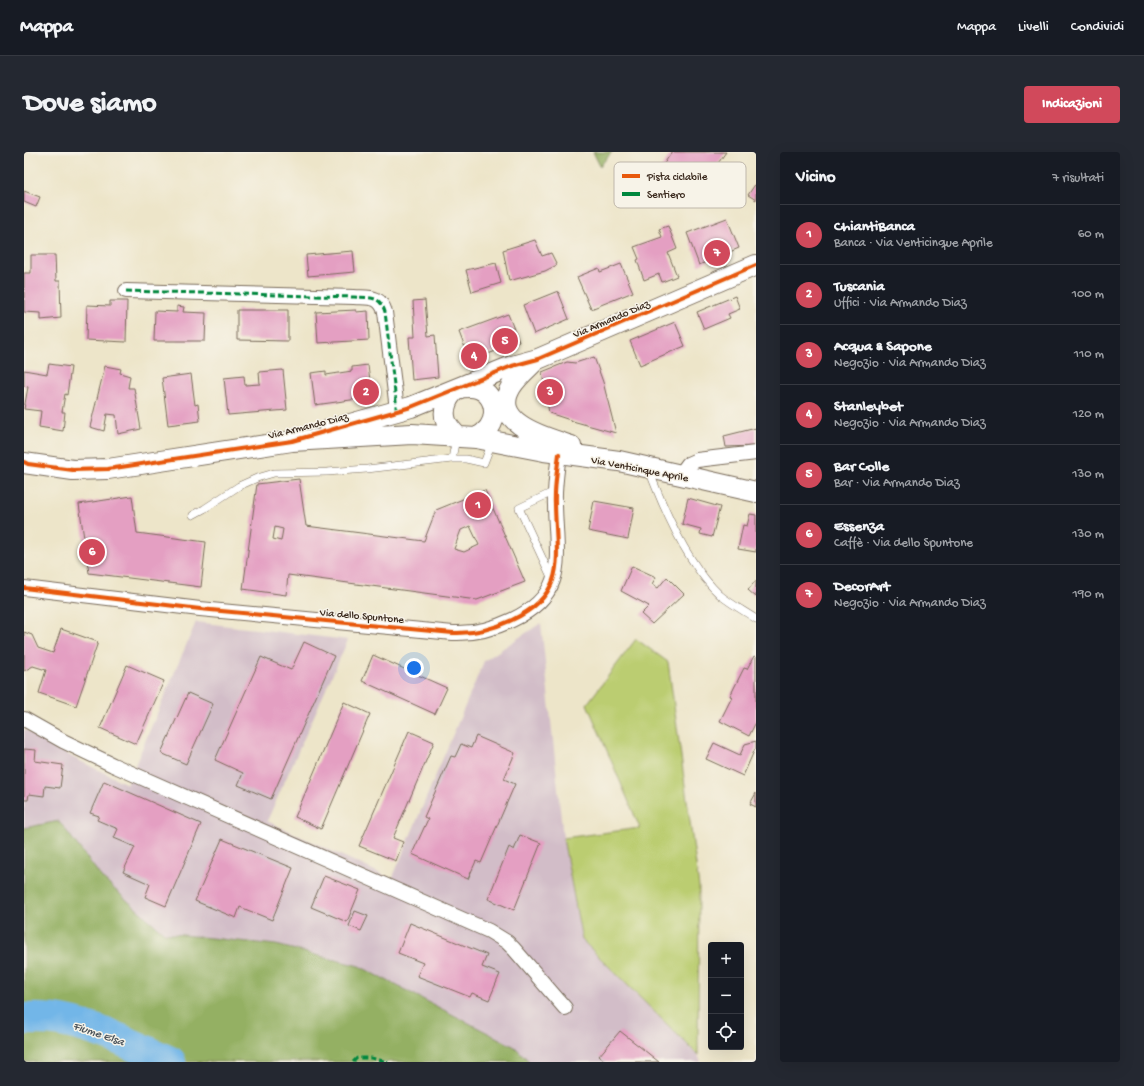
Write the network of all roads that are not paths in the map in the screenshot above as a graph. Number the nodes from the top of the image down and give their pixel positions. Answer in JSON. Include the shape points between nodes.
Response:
{"nodes":[{"id":1,"x":756,"y":265,"type":"edge"},
{"id":2,"x":126,"y":291,"type":"dead end"},
{"id":3,"x":538,"y":359,"type":"junction"},
{"id":4,"x":461,"y":387,"type":"junction"},
{"id":5,"x":396,"y":412,"type":"junction"},
{"id":6,"x":412,"y":434,"type":"junction"},
{"id":7,"x":475,"y":439,"type":"junction"},
{"id":8,"x":292,"y":441,"type":"junction"},
{"id":9,"x":756,"y":453,"type":"edge"},
{"id":10,"x":559,"y":454,"type":"junction"},
{"id":11,"x":452,"y":459,"type":"junction"},
{"id":12,"x":619,"y":461,"type":"junction"},
{"id":13,"x":25,"y":463,"type":"edge"},
{"id":14,"x":648,"y":468,"type":"junction"},
{"id":15,"x":680,"y":476,"type":"junction"},
{"id":16,"x":555,"y":491,"type":"junction"},
{"id":17,"x":756,"y":492,"type":"edge"},
{"id":18,"x":193,"y":515,"type":"dead end"},
{"id":19,"x":553,"y":581,"type":"junction"},
{"id":20,"x":24,"y":588,"type":"edge"},
{"id":21,"x":756,"y":619,"type":"edge"},
{"id":22,"x":24,"y":719,"type":"edge"},
{"id":23,"x":565,"y":1008,"type":"dead end"}],
"edges":[{"from":1,"to":3,"type":"main road","name":"Via Armando Diaz"},
{"from":2,"to":5,"type":"street","via":[[354,297],[378,300],[385,312]]},
{"from":3,"to":4,"type":"main road","name":"Via Armando Diaz","via":[[512,366]]},
{"from":3,"to":12,"type":"main road","via":[[510,388],[506,403],[512,417],[538,435]]},
{"from":4,"to":5,"type":"main road","name":"Via Armando Diaz"},
{"from":4,"to":7,"type":"main road","via":[[448,399],[445,407],[446,421]]},
{"from":4,"to":7,"type":"main road","via":[[476,387],[486,392],[492,402],[494,415],[491,426]]},
{"from":5,"to":6,"type":"main road","via":[[401,423]]},
{"from":5,"to":8,"type":"main road","name":"Via Armando Diaz"},
{"from":6,"to":7,"type":"main road","name":"Via Armando Diaz"},
{"from":6,"to":8,"type":"main road","name":"Via Armando Diaz"},
{"from":7,"to":10,"type":"main road","name":"Via Venticinque Aprile"},
{"from":7,"to":11,"type":"lane"},
{"from":7,"to":11,"type":"lane","via":[[484,463]]},
{"from":8,"to":13,"type":"main road","name":"Via Armando Diaz","via":[[108,469],[73,470]]},
{"from":9,"to":15,"type":"street","via":[[697,460],[688,464]]},
{"from":10,"to":12,"type":"main road","name":"Via Venticinque Aprile"},
{"from":10,"to":16,"type":"street","name":"Via dello Spuntone"},
{"from":11,"to":18,"type":"lane","via":[[334,472],[274,474],[239,486]]},
{"from":12,"to":14,"type":"main road","name":"Via Venticinque Aprile"},
{"from":14,"to":15,"type":"main road","name":"Via Venticinque Aprile"},
{"from":14,"to":21,"type":"lane","via":[[668,515],[696,566],[720,594]]},
{"from":15,"to":17,"type":"main road","name":"Via Venticinque Aprile"},
{"from":16,"to":19,"type":"street","name":"Via dello Spuntone","via":[[557,562]]},
{"from":16,"to":19,"type":"lane","via":[[519,508]]},
{"from":19,"to":20,"type":"street","name":"Via dello Spuntone","via":[[540,601],[520,616],[488,630],[462,633],[200,609]]},
{"from":22,"to":23,"type":"street","via":[[63,742],[113,765],[489,931],[514,949]]}]}
